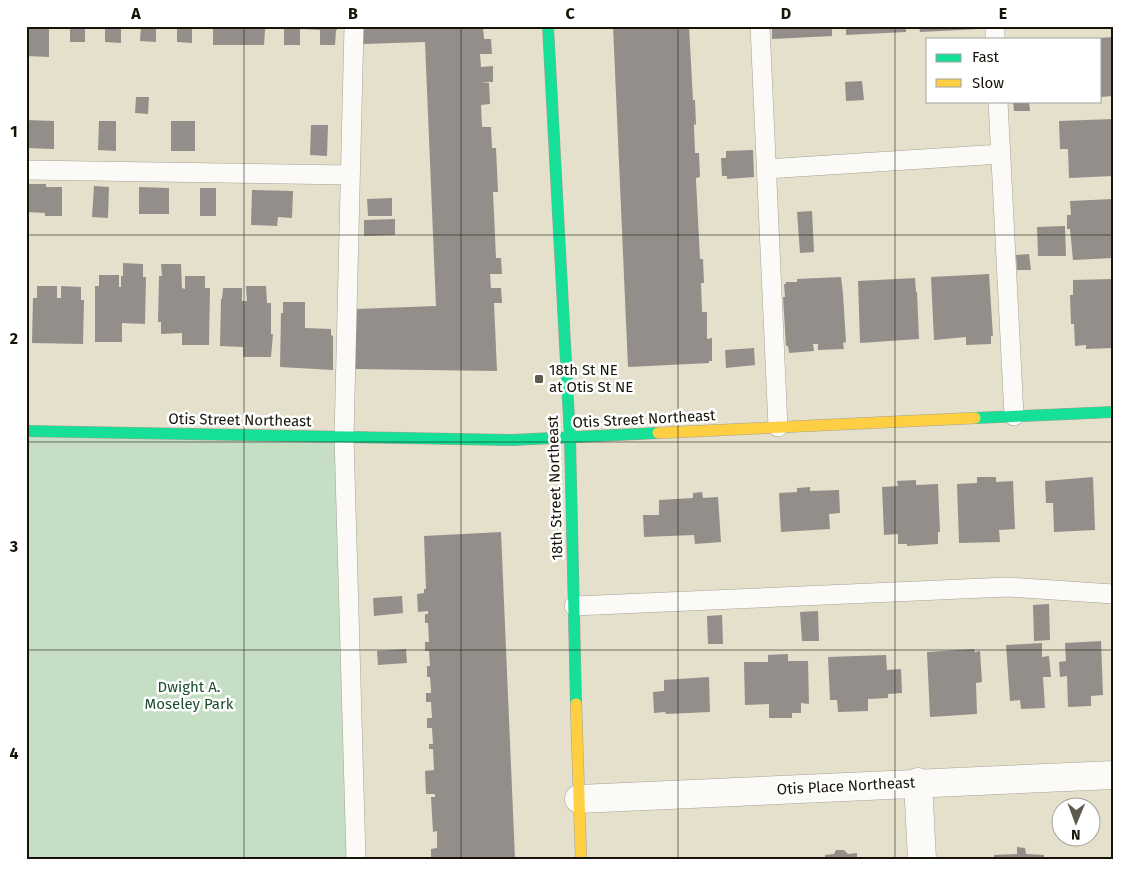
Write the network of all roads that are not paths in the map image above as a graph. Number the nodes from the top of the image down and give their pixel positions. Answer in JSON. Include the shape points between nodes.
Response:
{"nodes":[{"id":1,"x":354,"y":26,"type":"edge"},
{"id":2,"x":548,"y":26,"type":"edge"},
{"id":3,"x":760,"y":26,"type":"edge"},
{"id":4,"x":998,"y":102,"type":"edge"},
{"id":5,"x":1001,"y":154,"type":"junction"},
{"id":6,"x":766,"y":169,"type":"junction"},
{"id":7,"x":26,"y":170,"type":"edge"},
{"id":8,"x":350,"y":175,"type":"junction"},
{"id":9,"x":1113,"y":412,"type":"edge"},
{"id":10,"x":1014,"y":416,"type":"junction"},
{"id":11,"x":778,"y":427,"type":"junction"},
{"id":12,"x":26,"y":431,"type":"edge"},
{"id":13,"x":344,"y":437,"type":"junction"},
{"id":14,"x":570,"y":438,"type":"junction"},
{"id":15,"x":1113,"y":594,"type":"edge"},
{"id":16,"x":574,"y":606,"type":"junction"},
{"id":17,"x":1113,"y":775,"type":"edge"},
{"id":18,"x":918,"y":782,"type":"junction"},
{"id":19,"x":578,"y":799,"type":"junction"},
{"id":20,"x":356,"y":859,"type":"edge"},
{"id":21,"x":581,"y":859,"type":"edge"},
{"id":22,"x":922,"y":859,"type":"edge"}],
"edges":[{"from":1,"to":8,"type":"lane"},
{"from":2,"to":14,"type":"street","name":"18th Street Northeast"},
{"from":3,"to":6,"type":"lane"},
{"from":4,"to":5,"type":"lane"},
{"from":5,"to":6,"type":"lane"},
{"from":5,"to":10,"type":"lane"},
{"from":6,"to":11,"type":"lane"},
{"from":7,"to":8,"type":"lane"},
{"from":8,"to":13,"type":"lane"},
{"from":9,"to":10,"type":"street","name":"Otis Street Northeast"},
{"from":10,"to":11,"type":"street","name":"Otis Street Northeast"},
{"from":11,"to":14,"type":"street","name":"Otis Street Northeast"},
{"from":12,"to":13,"type":"street","name":"Otis Street Northeast"},
{"from":13,"to":14,"type":"street","name":"Otis Street Northeast"},
{"from":13,"to":20,"type":"lane"},
{"from":14,"to":16,"type":"street","name":"18th Street Northeast"},
{"from":15,"to":16,"type":"lane","via":[[1008,587]]},
{"from":16,"to":19,"type":"street","name":"18th Street Northeast"},
{"from":17,"to":18,"type":"street","name":"Otis Place Northeast"},
{"from":18,"to":19,"type":"street","name":"Otis Place Northeast"},
{"from":18,"to":22,"type":"street"},
{"from":19,"to":21,"type":"street","name":"18th Street Northeast"}]}
